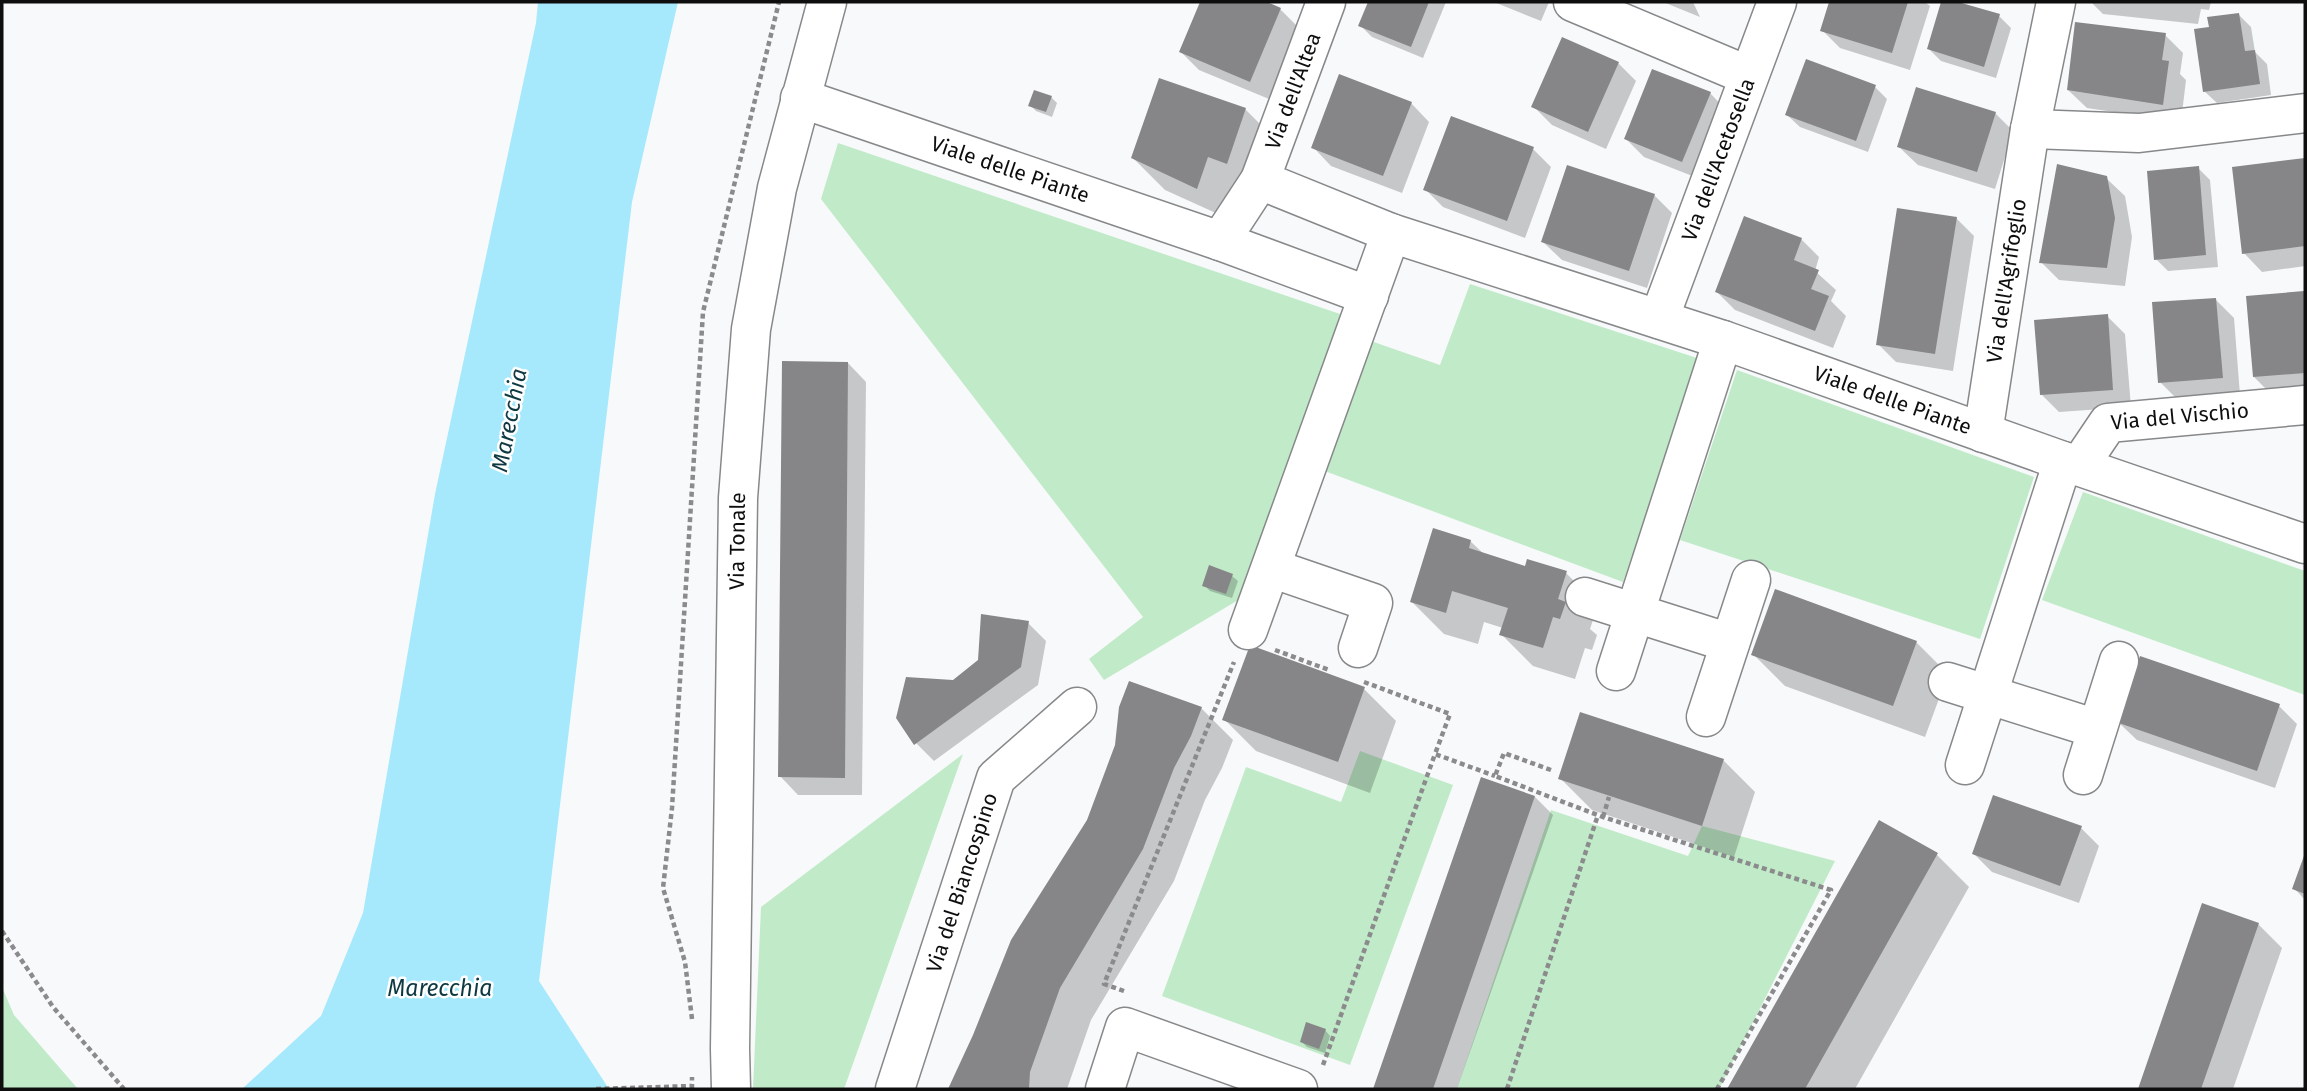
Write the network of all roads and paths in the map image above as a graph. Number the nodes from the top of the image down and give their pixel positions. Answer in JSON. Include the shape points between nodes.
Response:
{"nodes":[{"id":1,"x":827,"y":2,"type":"edge"},
{"id":2,"x":1326,"y":2,"type":"edge"},
{"id":3,"x":1573,"y":2,"type":"edge"},
{"id":4,"x":1777,"y":2,"type":"edge"},
{"id":5,"x":2056,"y":2,"type":"edge"},
{"id":6,"x":1749,"y":76,"type":"junction"},
{"id":7,"x":800,"y":98,"type":"junction"},
{"id":8,"x":2305,"y":113,"type":"edge"},
{"id":9,"x":2030,"y":129,"type":"junction"},
{"id":10,"x":1259,"y":180,"type":"junction"},
{"id":11,"x":1391,"y":233,"type":"junction"},
{"id":12,"x":1220,"y":241,"type":"junction"},
{"id":13,"x":1369,"y":296,"type":"junction"},
{"id":14,"x":1659,"y":319,"type":"junction"},
{"id":15,"x":1723,"y":340,"type":"junction"},
{"id":16,"x":2305,"y":405,"type":"edge"},
{"id":17,"x":1983,"y":432,"type":"junction"},
{"id":18,"x":2071,"y":464,"type":"junction"},
{"id":19,"x":2305,"y":544,"type":"edge"},
{"id":20,"x":1271,"y":568,"type":"junction"},
{"id":21,"x":1751,"y":580,"type":"dead end"},
{"id":22,"x":1586,"y":597,"type":"dead end"},
{"id":23,"x":1635,"y":613,"type":"junction"},
{"id":24,"x":1730,"y":643,"type":"junction"},
{"id":25,"x":1253,"y":644,"type":"junction"},
{"id":26,"x":2119,"y":661,"type":"dead end"},
{"id":27,"x":1352,"y":667,"type":"junction"},
{"id":28,"x":1616,"y":671,"type":"dead end"},
{"id":29,"x":1948,"y":682,"type":"dead end"},
{"id":30,"x":1988,"y":695,"type":"junction"},
{"id":31,"x":1077,"y":707,"type":"dead end"},
{"id":32,"x":1706,"y":716,"type":"dead end"},
{"id":33,"x":2097,"y":729,"type":"junction"},
{"id":34,"x":1435,"y":754,"type":"junction"},
{"id":35,"x":1965,"y":765,"type":"dead end"},
{"id":36,"x":1551,"y":769,"type":"dead end"},
{"id":37,"x":2082,"y":775,"type":"dead end"},
{"id":38,"x":1495,"y":776,"type":"junction"},
{"id":39,"x":1609,"y":797,"type":"dead end"},
{"id":40,"x":1600,"y":816,"type":"junction"},
{"id":41,"x":2,"y":931,"type":"edge"},
{"id":42,"x":685,"y":962,"type":"dead end"},
{"id":43,"x":1124,"y":991,"type":"dead end"},
{"id":44,"x":693,"y":1027,"type":"dead end"},
{"id":45,"x":692,"y":1074,"type":"dead end"},
{"id":46,"x":1309,"y":1083,"type":"edge"},
{"id":47,"x":638,"y":1088,"type":"edge"},
{"id":48,"x":692,"y":1088,"type":"edge"},
{"id":49,"x":124,"y":1089,"type":"edge"},
{"id":50,"x":596,"y":1089,"type":"edge"},
{"id":51,"x":731,"y":1089,"type":"edge"},
{"id":52,"x":895,"y":1089,"type":"edge"},
{"id":53,"x":1105,"y":1089,"type":"edge"},
{"id":54,"x":1507,"y":1089,"type":"edge"},
{"id":55,"x":1717,"y":1089,"type":"edge"}],
"edges":[{"from":1,"to":7,"type":"street","name":"Via Tonale"},
{"from":2,"to":10,"type":"street","name":"Via dell'Altea"},
{"from":3,"to":6,"type":"street"},
{"from":4,"to":6,"type":"street","name":"Via dell'Acetosella"},
{"from":5,"to":9,"type":"street","name":"Via dell'Agrifoglio"},
{"from":6,"to":14,"type":"street","name":"Via dell'Acetosella"},
{"from":7,"to":12,"type":"street","name":"Viale delle Piante"},
{"from":7,"to":51,"type":"street","name":"Via Tonale","via":[[777,188],[751,329],[739,485]]},
{"from":8,"to":9,"type":"street","via":[[2139,133]]},
{"from":9,"to":17,"type":"street","name":"Via dell'Agrifoglio"},
{"from":10,"to":11,"type":"street","name":"Viale delle Piante"},
{"from":10,"to":12,"type":"street"},
{"from":11,"to":13,"type":"street"},
{"from":11,"to":14,"type":"street","name":"Viale delle Piante"},
{"from":12,"to":13,"type":"street","name":"Viale delle Piante"},
{"from":13,"to":20,"type":"street"},
{"from":14,"to":15,"type":"street","name":"Viale delle Piante"},
{"from":15,"to":17,"type":"street","name":"Viale delle Piante"},
{"from":15,"to":23,"type":"street"},
{"from":16,"to":18,"type":"street","name":"Via del Vischio","via":[[2108,423]]},
{"from":17,"to":18,"type":"street","name":"Viale delle Piante"},
{"from":18,"to":19,"type":"street","name":"Viale delle Piante"},
{"from":18,"to":30,"type":"street"},
{"from":20,"to":25,"type":"street"},
{"from":20,"to":27,"type":"street","via":[[1373,603]]},
{"from":21,"to":24,"type":"street"},
{"from":22,"to":23,"type":"street"},
{"from":23,"to":24,"type":"street"},
{"from":23,"to":28,"type":"street"},
{"from":24,"to":32,"type":"street"},
{"from":25,"to":27,"type":"path"},
{"from":25,"to":43,"type":"path","via":[[1104,984]]},
{"from":26,"to":33,"type":"street"},
{"from":27,"to":34,"type":"path","via":[[1450,714]]},
{"from":29,"to":30,"type":"street"},
{"from":30,"to":33,"type":"street"},
{"from":30,"to":35,"type":"street"},
{"from":31,"to":52,"type":"street","name":"Via del Biancospino","via":[[996,778]]},
{"from":33,"to":37,"type":"street"},
{"from":34,"to":38,"type":"path"},
{"from":34,"to":46,"type":"path"},
{"from":36,"to":38,"type":"path","via":[[1504,753]]},
{"from":38,"to":40,"type":"path"},
{"from":39,"to":40,"type":"path"},
{"from":40,"to":54,"type":"path"},
{"from":40,"to":55,"type":"path","via":[[1832,890]]},
{"from":41,"to":49,"type":"path","via":[[53,1007]]},
{"from":42,"to":44,"type":"path"},
{"from":45,"to":48,"type":"path"},
{"from":46,"to":53,"type":"street","via":[[1125,1027]]},
{"from":47,"to":48,"type":"path"},
{"from":47,"to":50,"type":"path"}]}
